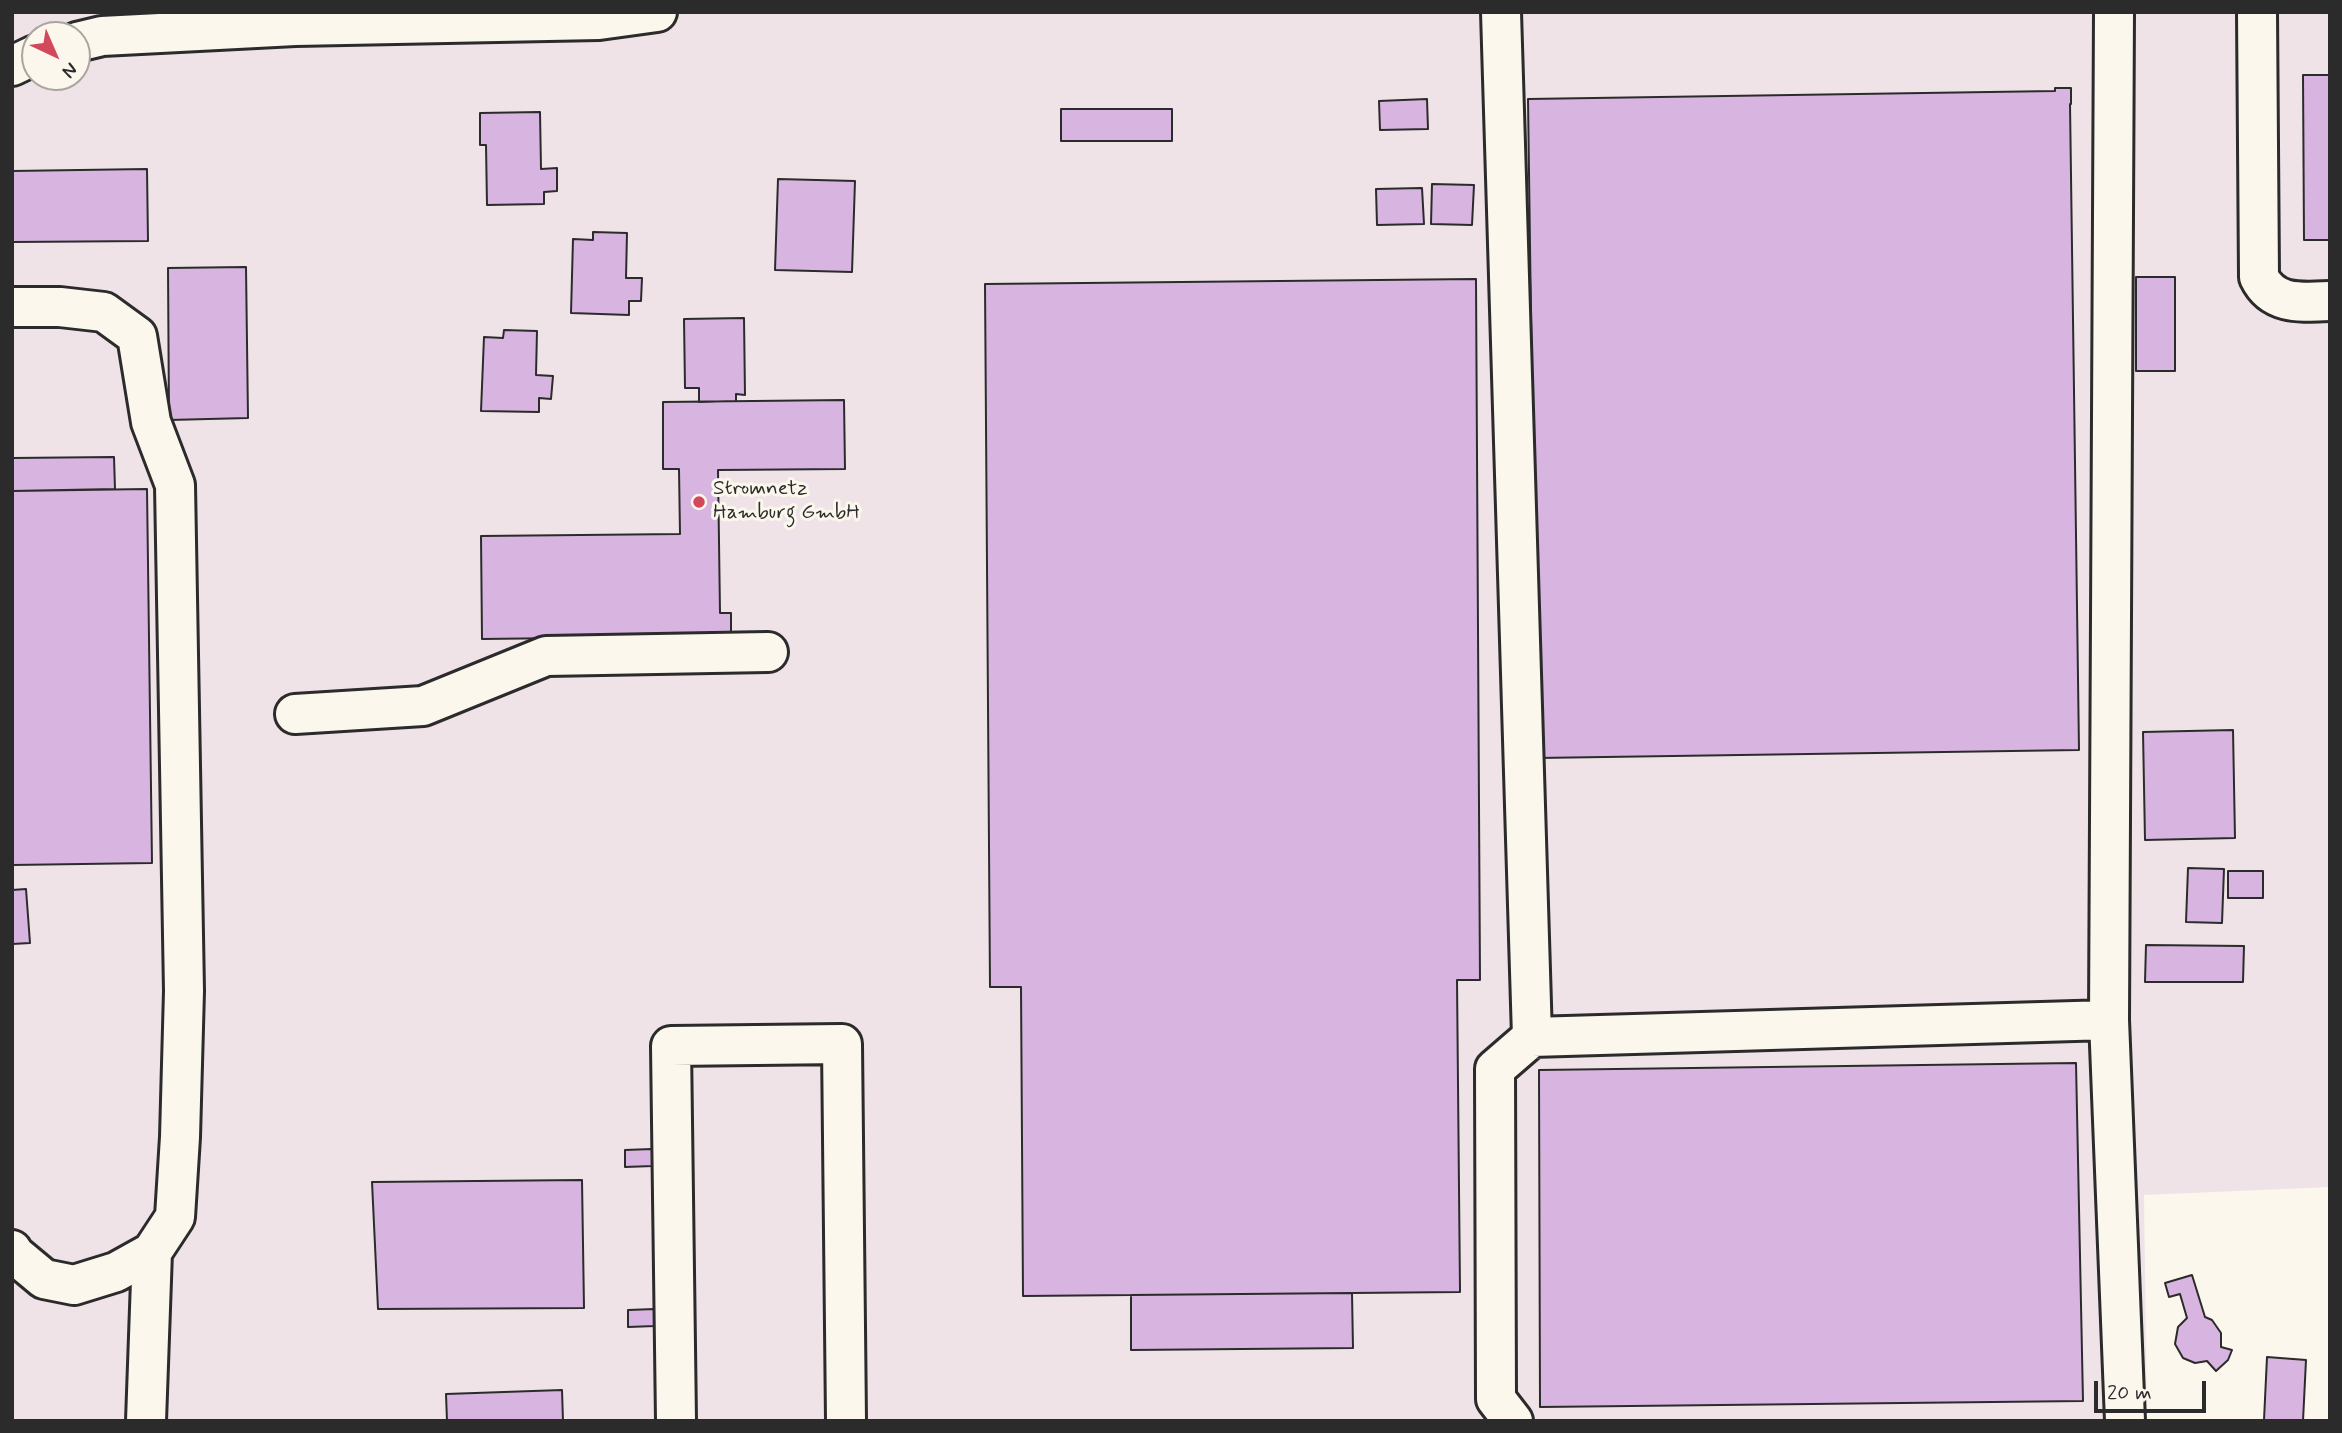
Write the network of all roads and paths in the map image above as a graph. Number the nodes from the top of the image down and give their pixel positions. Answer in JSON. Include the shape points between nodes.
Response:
{"nodes":[{"id":1,"x":657,"y":12,"type":"edge"},
{"id":2,"x":1501,"y":12,"type":"edge"},
{"id":3,"x":2114,"y":12,"type":"edge"},
{"id":4,"x":2257,"y":12,"type":"edge"},
{"id":5,"x":91,"y":39,"type":"edge"},
{"id":6,"x":2330,"y":301,"type":"edge"},
{"id":7,"x":12,"y":307,"type":"edge"},
{"id":8,"x":768,"y":652,"type":"dead end"},
{"id":9,"x":295,"y":715,"type":"dead end"},
{"id":10,"x":2109,"y":1020,"type":"junction"},
{"id":11,"x":1532,"y":1037,"type":"junction"},
{"id":12,"x":12,"y":1250,"type":"edge"},
{"id":13,"x":152,"y":1252,"type":"junction"},
{"id":14,"x":146,"y":1421,"type":"edge"},
{"id":15,"x":676,"y":1421,"type":"edge"},
{"id":16,"x":846,"y":1421,"type":"edge"},
{"id":17,"x":1513,"y":1421,"type":"edge"},
{"id":18,"x":2125,"y":1421,"type":"edge"}],
"edges":[{"from":1,"to":5,"type":"street","via":[[598,20],[295,26]]},
{"from":2,"to":11,"type":"street"},
{"from":3,"to":10,"type":"street"},
{"from":4,"to":6,"type":"street","via":[[2259,277],[2264,287],[2283,299]]},
{"from":7,"to":13,"type":"street","via":[[104,313],[137,336],[151,422],[174,485],[182,1084],[175,1217]]},
{"from":8,"to":9,"type":"street","via":[[546,656],[423,706]]},
{"from":10,"to":11,"type":"street"},
{"from":10,"to":18,"type":"street"},
{"from":11,"to":17,"type":"street","via":[[1495,1069],[1496,1399]]},
{"from":12,"to":13,"type":"street","via":[[44,1279],[74,1285],[116,1272]]},
{"from":13,"to":14,"type":"street"},
{"from":15,"to":16,"type":"street","via":[[671,1046],[842,1044]]}]}
